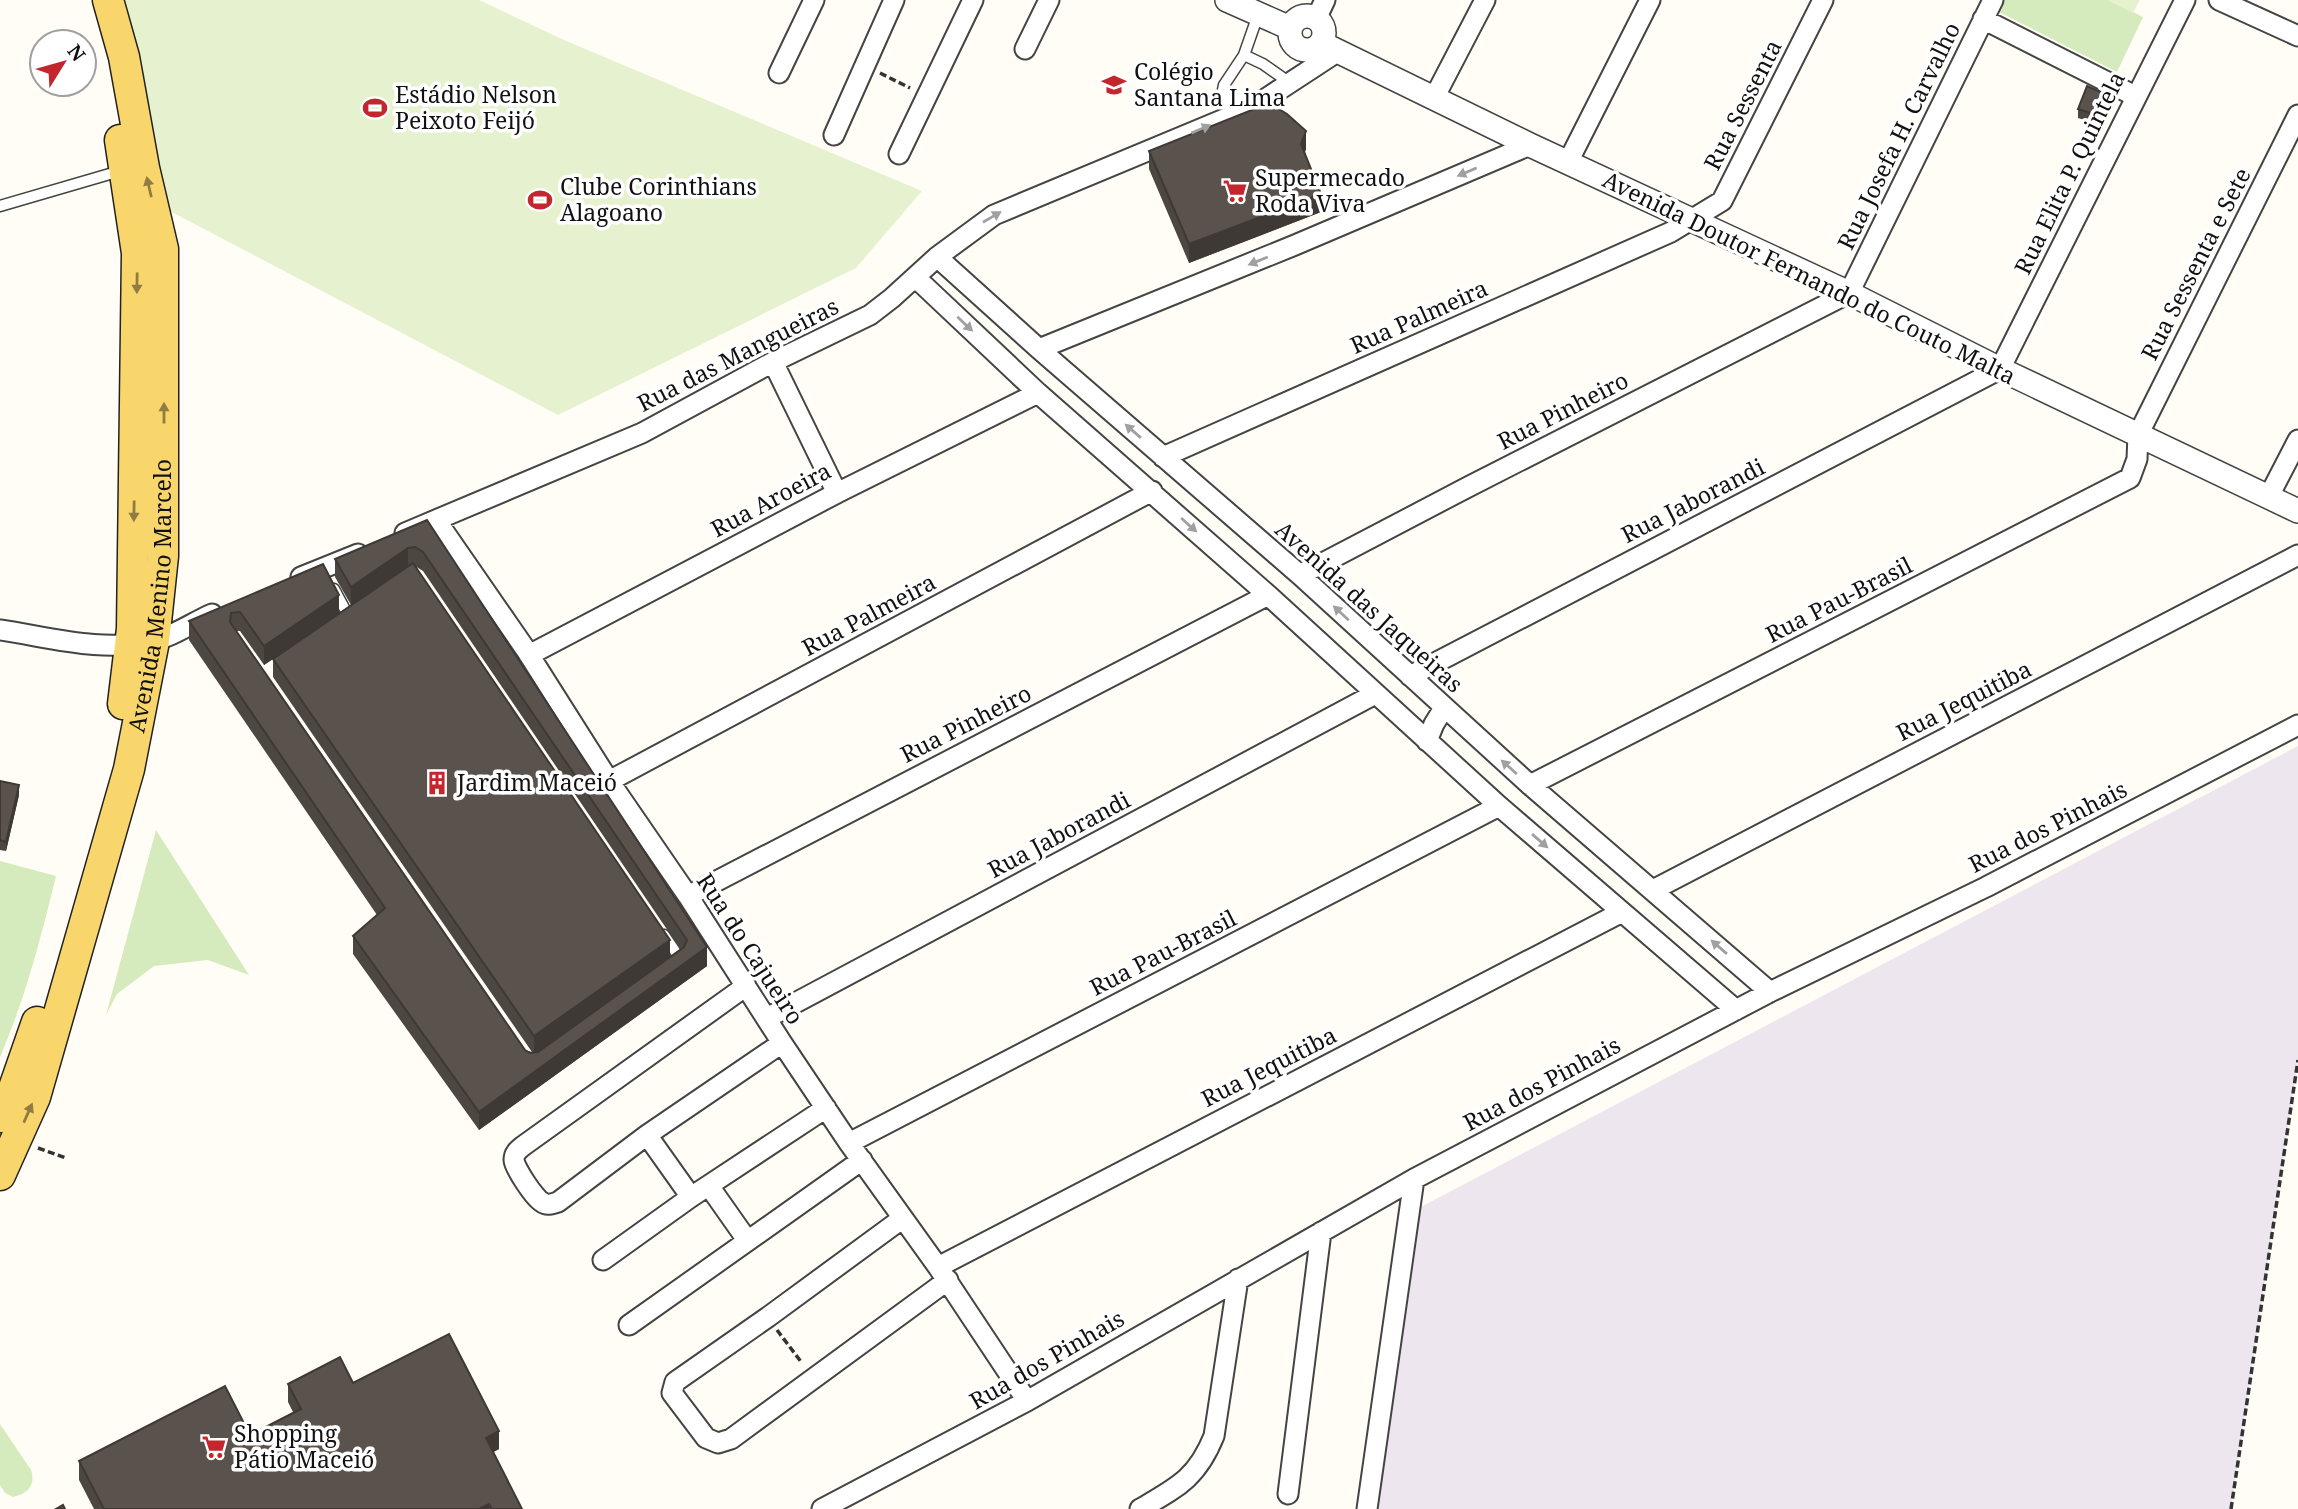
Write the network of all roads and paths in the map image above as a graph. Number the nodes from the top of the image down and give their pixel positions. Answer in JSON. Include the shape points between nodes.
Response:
{"nodes":[{"id":1,"x":87,"y":0,"type":"edge"},
{"id":2,"x":108,"y":0,"type":"edge"},
{"id":3,"x":814,"y":0,"type":"edge"},
{"id":4,"x":894,"y":0,"type":"edge"},
{"id":5,"x":973,"y":0,"type":"edge"},
{"id":6,"x":1049,"y":0,"type":"edge"},
{"id":7,"x":1227,"y":0,"type":"edge"},
{"id":8,"x":1485,"y":0,"type":"edge"},
{"id":9,"x":1650,"y":0,"type":"edge"},
{"id":10,"x":1824,"y":0,"type":"edge"},
{"id":11,"x":1993,"y":0,"type":"edge"},
{"id":12,"x":2185,"y":0,"type":"edge"},
{"id":13,"x":2219,"y":0,"type":"edge"},
{"id":14,"x":1321,"y":9,"type":"edge"},
{"id":15,"x":1258,"y":15,"type":"junction"},
{"id":16,"x":1983,"y":19,"type":"junction"},
{"id":17,"x":1290,"y":28,"type":"junction"},
{"id":18,"x":2298,"y":36,"type":"edge"},
{"id":19,"x":1329,"y":47,"type":"junction"},
{"id":20,"x":1026,"y":50,"type":"dead end"},
{"id":21,"x":1244,"y":55,"type":"junction"},
{"id":22,"x":864,"y":65,"type":"junction"},
{"id":23,"x":779,"y":74,"type":"dead end"},
{"id":24,"x":1291,"y":83,"type":"junction"},
{"id":25,"x":928,"y":96,"type":"junction"},
{"id":26,"x":2135,"y":96,"type":"junction"},
{"id":27,"x":1434,"y":98,"type":"junction"},
{"id":28,"x":1233,"y":115,"type":"junction"},
{"id":29,"x":2298,"y":115,"type":"edge"},
{"id":30,"x":834,"y":135,"type":"dead end"},
{"id":31,"x":1530,"y":145,"type":"junction"},
{"id":32,"x":899,"y":154,"type":"dead end"},
{"id":33,"x":1568,"y":162,"type":"junction"},
{"id":34,"x":124,"y":170,"type":"junction"},
{"id":35,"x":0,"y":206,"type":"edge"},
{"id":36,"x":1693,"y":219,"type":"junction"},
{"id":37,"x":937,"y":257,"type":"junction"},
{"id":38,"x":915,"y":277,"type":"junction"},
{"id":39,"x":1849,"y":293,"type":"junction"},
{"id":40,"x":1039,"y":349,"type":"junction"},
{"id":41,"x":773,"y":362,"type":"junction"},
{"id":42,"x":2000,"y":369,"type":"junction"},
{"id":43,"x":1038,"y":393,"type":"junction"},
{"id":44,"x":2138,"y":435,"type":"junction"},
{"id":45,"x":2298,"y":440,"type":"edge"},
{"id":46,"x":1163,"y":457,"type":"junction"},
{"id":47,"x":1152,"y":491,"type":"junction"},
{"id":48,"x":837,"y":493,"type":"junction"},
{"id":49,"x":2269,"y":496,"type":"junction"},
{"id":50,"x":2298,"y":511,"type":"edge"},
{"id":51,"x":436,"y":520,"type":"junction"},
{"id":52,"x":2298,"y":555,"type":"edge"},
{"id":53,"x":327,"y":575,"type":"junction"},
{"id":54,"x":1300,"y":575,"type":"junction"},
{"id":55,"x":286,"y":584,"type":"edge"},
{"id":56,"x":1268,"y":595,"type":"junction"},
{"id":57,"x":234,"y":605,"type":"edge"},
{"id":58,"x":360,"y":610,"type":"edge"},
{"id":59,"x":349,"y":617,"type":"junction"},
{"id":60,"x":339,"y":624,"type":"edge"},
{"id":61,"x":0,"y":630,"type":"edge"},
{"id":62,"x":142,"y":643,"type":"junction"},
{"id":63,"x":529,"y":655,"type":"junction"},
{"id":64,"x":1410,"y":676,"type":"junction"},
{"id":65,"x":1375,"y":694,"type":"junction"},
{"id":66,"x":1444,"y":708,"type":"junction"},
{"id":67,"x":2298,"y":725,"type":"edge"},
{"id":68,"x":1427,"y":741,"type":"junction"},
{"id":69,"x":609,"y":781,"type":"junction"},
{"id":70,"x":1530,"y":785,"type":"junction"},
{"id":71,"x":1499,"y":806,"type":"junction"},
{"id":72,"x":1654,"y":890,"type":"junction"},
{"id":73,"x":688,"y":896,"type":"junction"},
{"id":74,"x":1622,"y":912,"type":"junction"},
{"id":75,"x":656,"y":923,"type":"edge"},
{"id":76,"x":667,"y":970,"type":"edge"},
{"id":77,"x":746,"y":986,"type":"junction"},
{"id":78,"x":1770,"y":992,"type":"junction"},
{"id":79,"x":1736,"y":1010,"type":"junction"},
{"id":80,"x":767,"y":1018,"type":"junction"},
{"id":81,"x":782,"y":1043,"type":"junction"},
{"id":82,"x":2298,"y":1060,"type":"edge"},
{"id":83,"x":826,"y":1108,"type":"junction"},
{"id":84,"x":0,"y":1117,"type":"edge"},
{"id":85,"x":647,"y":1135,"type":"junction"},
{"id":86,"x":849,"y":1143,"type":"junction"},
{"id":87,"x":34,"y":1146,"type":"dead end"},
{"id":88,"x":66,"y":1158,"type":"dead end"},
{"id":89,"x":862,"y":1160,"type":"junction"},
{"id":90,"x":0,"y":1175,"type":"edge"},
{"id":91,"x":1414,"y":1179,"type":"junction"},
{"id":92,"x":709,"y":1186,"type":"junction"},
{"id":93,"x":691,"y":1197,"type":"junction"},
{"id":94,"x":902,"y":1218,"type":"junction"},
{"id":95,"x":1321,"y":1232,"type":"junction"},
{"id":96,"x":747,"y":1240,"type":"junction"},
{"id":97,"x":603,"y":1260,"type":"dead end"},
{"id":98,"x":943,"y":1274,"type":"junction"},
{"id":99,"x":1238,"y":1279,"type":"junction"},
{"id":100,"x":768,"y":1317,"type":"junction"},
{"id":101,"x":629,"y":1325,"type":"dead end"},
{"id":102,"x":814,"y":1378,"type":"junction"},
{"id":103,"x":1027,"y":1401,"type":"junction"},
{"id":104,"x":1288,"y":1494,"type":"dead end"},
{"id":105,"x":822,"y":1509,"type":"edge"},
{"id":106,"x":1140,"y":1509,"type":"edge"},
{"id":107,"x":1367,"y":1509,"type":"edge"},
{"id":108,"x":2231,"y":1509,"type":"edge"}],
"edges":[{"from":1,"to":34,"type":"main road","name":"Avenida Menino Marcelo","via":[[113,94]]},
{"from":62,"to":2,"type":"main road","name":"Avenida Menino Marcelo","one_way":true,"via":[[163,556],[163,249]]},
{"from":3,"to":23,"type":"street"},
{"from":4,"to":22,"type":"street"},
{"from":5,"to":25,"type":"street"},
{"from":6,"to":20,"type":"street"},
{"from":7,"to":15,"type":"street","name":"Avenida Doutor Fernando do Couto Malta"},
{"from":8,"to":27,"type":"street"},
{"from":9,"to":33,"type":"street"},
{"from":10,"to":36,"type":"street","name":"Rua Sessenta","via":[[1721,201]]},
{"from":11,"to":16,"type":"street","name":"Rua Josefa H. Carvalho"},
{"from":12,"to":26,"type":"street","name":"Rua Elita P. Quintela"},
{"from":13,"to":18,"type":"street"},
{"from":14,"to":17,"type":"street","via":[[1296,19]]},
{"from":14,"to":19,"type":"street"},
{"from":15,"to":17,"type":"street","name":"Avenida Doutor Fernando do Couto Malta"},
{"from":15,"to":21,"type":"lane"},
{"from":16,"to":26,"type":"street"},
{"from":16,"to":39,"type":"street","name":"Rua Josefa H. Carvalho"},
{"from":17,"to":19,"type":"street","name":"Avenida Doutor Fernando do Couto Malta","via":[[1289,38],[1303,51]]},
{"from":19,"to":24,"type":"street","name":"Rua das Mangueiras"},
{"from":19,"to":27,"type":"street","name":"Avenida Doutor Fernando do Couto Malta"},
{"from":21,"to":24,"type":"lane"},
{"from":21,"to":28,"type":"lane","via":[[1224,85]]},
{"from":22,"to":25,"type":"path"},
{"from":22,"to":30,"type":"street"},
{"from":24,"to":28,"type":"street","name":"Rua das Mangueiras"},
{"from":25,"to":32,"type":"street"},
{"from":26,"to":42,"type":"street","name":"Rua Elita P. Quintela"},
{"from":27,"to":31,"type":"street","name":"Avenida Doutor Fernando do Couto Malta"},
{"from":37,"to":28,"type":"street","name":"Rua das Mangueiras","one_way":true,"via":[[994,215]]},
{"from":29,"to":44,"type":"street","name":"Rua Sessenta e Sete"},
{"from":31,"to":33,"type":"street","name":"Avenida Doutor Fernando do Couto Malta"},
{"from":31,"to":40,"type":"street","one_way":true},
{"from":33,"to":36,"type":"street","name":"Avenida Doutor Fernando do Couto Malta"},
{"from":34,"to":35,"type":"lane"},
{"from":34,"to":62,"type":"main road","name":"Avenida Menino Marcelo","one_way":true,"via":[[137,253],[132,629]]},
{"from":36,"to":39,"type":"street","name":"Avenida Doutor Fernando do Couto Malta"},
{"from":36,"to":46,"type":"street","name":"Rua Palmeira"},
{"from":37,"to":38,"type":"street","name":"Rua das Mangueiras"},
{"from":37,"to":40,"type":"street","name":"Avenida das Jaqueiras"},
{"from":38,"to":41,"type":"street","name":"Rua das Mangueiras","via":[[870,315]]},
{"from":38,"to":43,"type":"street","one_way":true},
{"from":39,"to":42,"type":"street","name":"Avenida Doutor Fernando do Couto Malta"},
{"from":39,"to":54,"type":"street","name":"Rua Pinheiro"},
{"from":46,"to":40,"type":"street","name":"Avenida das Jaqueiras","one_way":true},
{"from":41,"to":48,"type":"street"},
{"from":41,"to":51,"type":"street","name":"Rua das Mangueiras","via":[[642,433]]},
{"from":42,"to":44,"type":"street","name":"Avenida Doutor Fernando do Couto Malta"},
{"from":42,"to":64,"type":"street","name":"Rua Jaborandi"},
{"from":43,"to":47,"type":"street"},
{"from":43,"to":48,"type":"street","name":"Rua Aroeira"},
{"from":44,"to":49,"type":"street","name":"Avenida Doutor Fernando do Couto Malta"},
{"from":44,"to":70,"type":"street","name":"Rua Pau-Brasil","via":[[2130,478]]},
{"from":45,"to":49,"type":"street"},
{"from":46,"to":54,"type":"street","name":"Avenida das Jaqueiras"},
{"from":47,"to":56,"type":"street","one_way":true},
{"from":47,"to":69,"type":"street","name":"Rua Palmeira"},
{"from":48,"to":63,"type":"street","name":"Rua Aroeira"},
{"from":49,"to":50,"type":"street","name":"Avenida Doutor Fernando do Couto Malta"},
{"from":51,"to":53,"type":"street","name":"Rua das Mangueiras","via":[[380,544]]},
{"from":51,"to":63,"type":"street","name":"Rua do Cajueiro"},
{"from":52,"to":72,"type":"street","name":"Rua Jequitiba"},
{"from":53,"to":55,"type":"street","name":"Rua das Mangueiras"},
{"from":53,"to":59,"type":"lane"},
{"from":64,"to":54,"type":"street","name":"Avenida das Jaqueiras","one_way":true},
{"from":56,"to":65,"type":"street"},
{"from":56,"to":73,"type":"street","name":"Rua Pinheiro"},
{"from":57,"to":62,"type":"street"},
{"from":58,"to":59,"type":"lane"},
{"from":59,"to":60,"type":"lane"},
{"from":61,"to":62,"type":"street","via":[[80,643]]},
{"from":62,"to":84,"type":"main road","name":"Avenida Menino Marcelo","via":[[82,884],[47,996]]},
{"from":90,"to":62,"type":"main road","name":"Avenida Menino Marcelo","one_way":true,"via":[[35,1097],[128,769]]},
{"from":63,"to":69,"type":"street","name":"Rua do Cajueiro"},
{"from":64,"to":66,"type":"street","name":"Avenida das Jaqueiras"},
{"from":65,"to":68,"type":"street"},
{"from":65,"to":80,"type":"street","name":"Rua Jaborandi"},
{"from":66,"to":68,"type":"street"},
{"from":70,"to":66,"type":"street","name":"Avenida das Jaqueiras","one_way":true},
{"from":67,"to":78,"type":"street","name":"Rua dos Pinhais","via":[[1986,887]]},
{"from":68,"to":71,"type":"street"},
{"from":69,"to":73,"type":"street","name":"Rua do Cajueiro"},
{"from":70,"to":72,"type":"street","name":"Avenida das Jaqueiras"},
{"from":71,"to":74,"type":"street","one_way":true},
{"from":71,"to":86,"type":"street","name":"Rua Pau-Brasil"},
{"from":78,"to":72,"type":"street","name":"Avenida das Jaqueiras","one_way":true},
{"from":73,"to":77,"type":"street","name":"Rua do Cajueiro"},
{"from":74,"to":79,"type":"street"},
{"from":74,"to":98,"type":"street","name":"Rua Jequitiba"},
{"from":75,"to":76,"type":"lane","via":[[680,960]]},
{"from":77,"to":80,"type":"street","name":"Rua do Cajueiro"},
{"from":77,"to":85,"type":"street","via":[[516,1151],[515,1166],[537,1199],[550,1205]]},
{"from":78,"to":79,"type":"street","name":"Rua dos Pinhais"},
{"from":79,"to":91,"type":"street","name":"Rua dos Pinhais"},
{"from":80,"to":81,"type":"street","name":"Rua do Cajueiro"},
{"from":81,"to":83,"type":"street","name":"Rua do Cajueiro"},
{"from":81,"to":85,"type":"street"},
{"from":82,"to":108,"type":"path"},
{"from":83,"to":86,"type":"street","name":"Rua do Cajueiro"},
{"from":83,"to":92,"type":"street"},
{"from":85,"to":93,"type":"street"},
{"from":86,"to":89,"type":"street","name":"Rua do Cajueiro"},
{"from":87,"to":88,"type":"path"},
{"from":89,"to":94,"type":"street","name":"Rua do Cajueiro"},
{"from":89,"to":96,"type":"street"},
{"from":91,"to":95,"type":"street","name":"Rua dos Pinhais"},
{"from":91,"to":107,"type":"street"},
{"from":92,"to":93,"type":"street"},
{"from":92,"to":96,"type":"street"},
{"from":93,"to":97,"type":"street"},
{"from":94,"to":98,"type":"street","name":"Rua do Cajueiro"},
{"from":94,"to":100,"type":"street"},
{"from":95,"to":99,"type":"street","name":"Rua dos Pinhais"},
{"from":95,"to":104,"type":"street"},
{"from":96,"to":101,"type":"street"},
{"from":98,"to":102,"type":"street","name":"Rua Jequitiba"},
{"from":98,"to":103,"type":"street","name":"Rua do Cajueiro"},
{"from":99,"to":103,"type":"street","name":"Rua dos Pinhais"},
{"from":99,"to":106,"type":"street","via":[[1214,1436],[1206,1457],[1190,1478]]},
{"from":100,"to":102,"type":"path"},
{"from":100,"to":102,"type":"street","name":"Rua Jequitiba","via":[[673,1385],[672,1393],[700,1431],[718,1443],[731,1439]]},
{"from":103,"to":105,"type":"street","name":"Rua dos Pinhais"}]}
